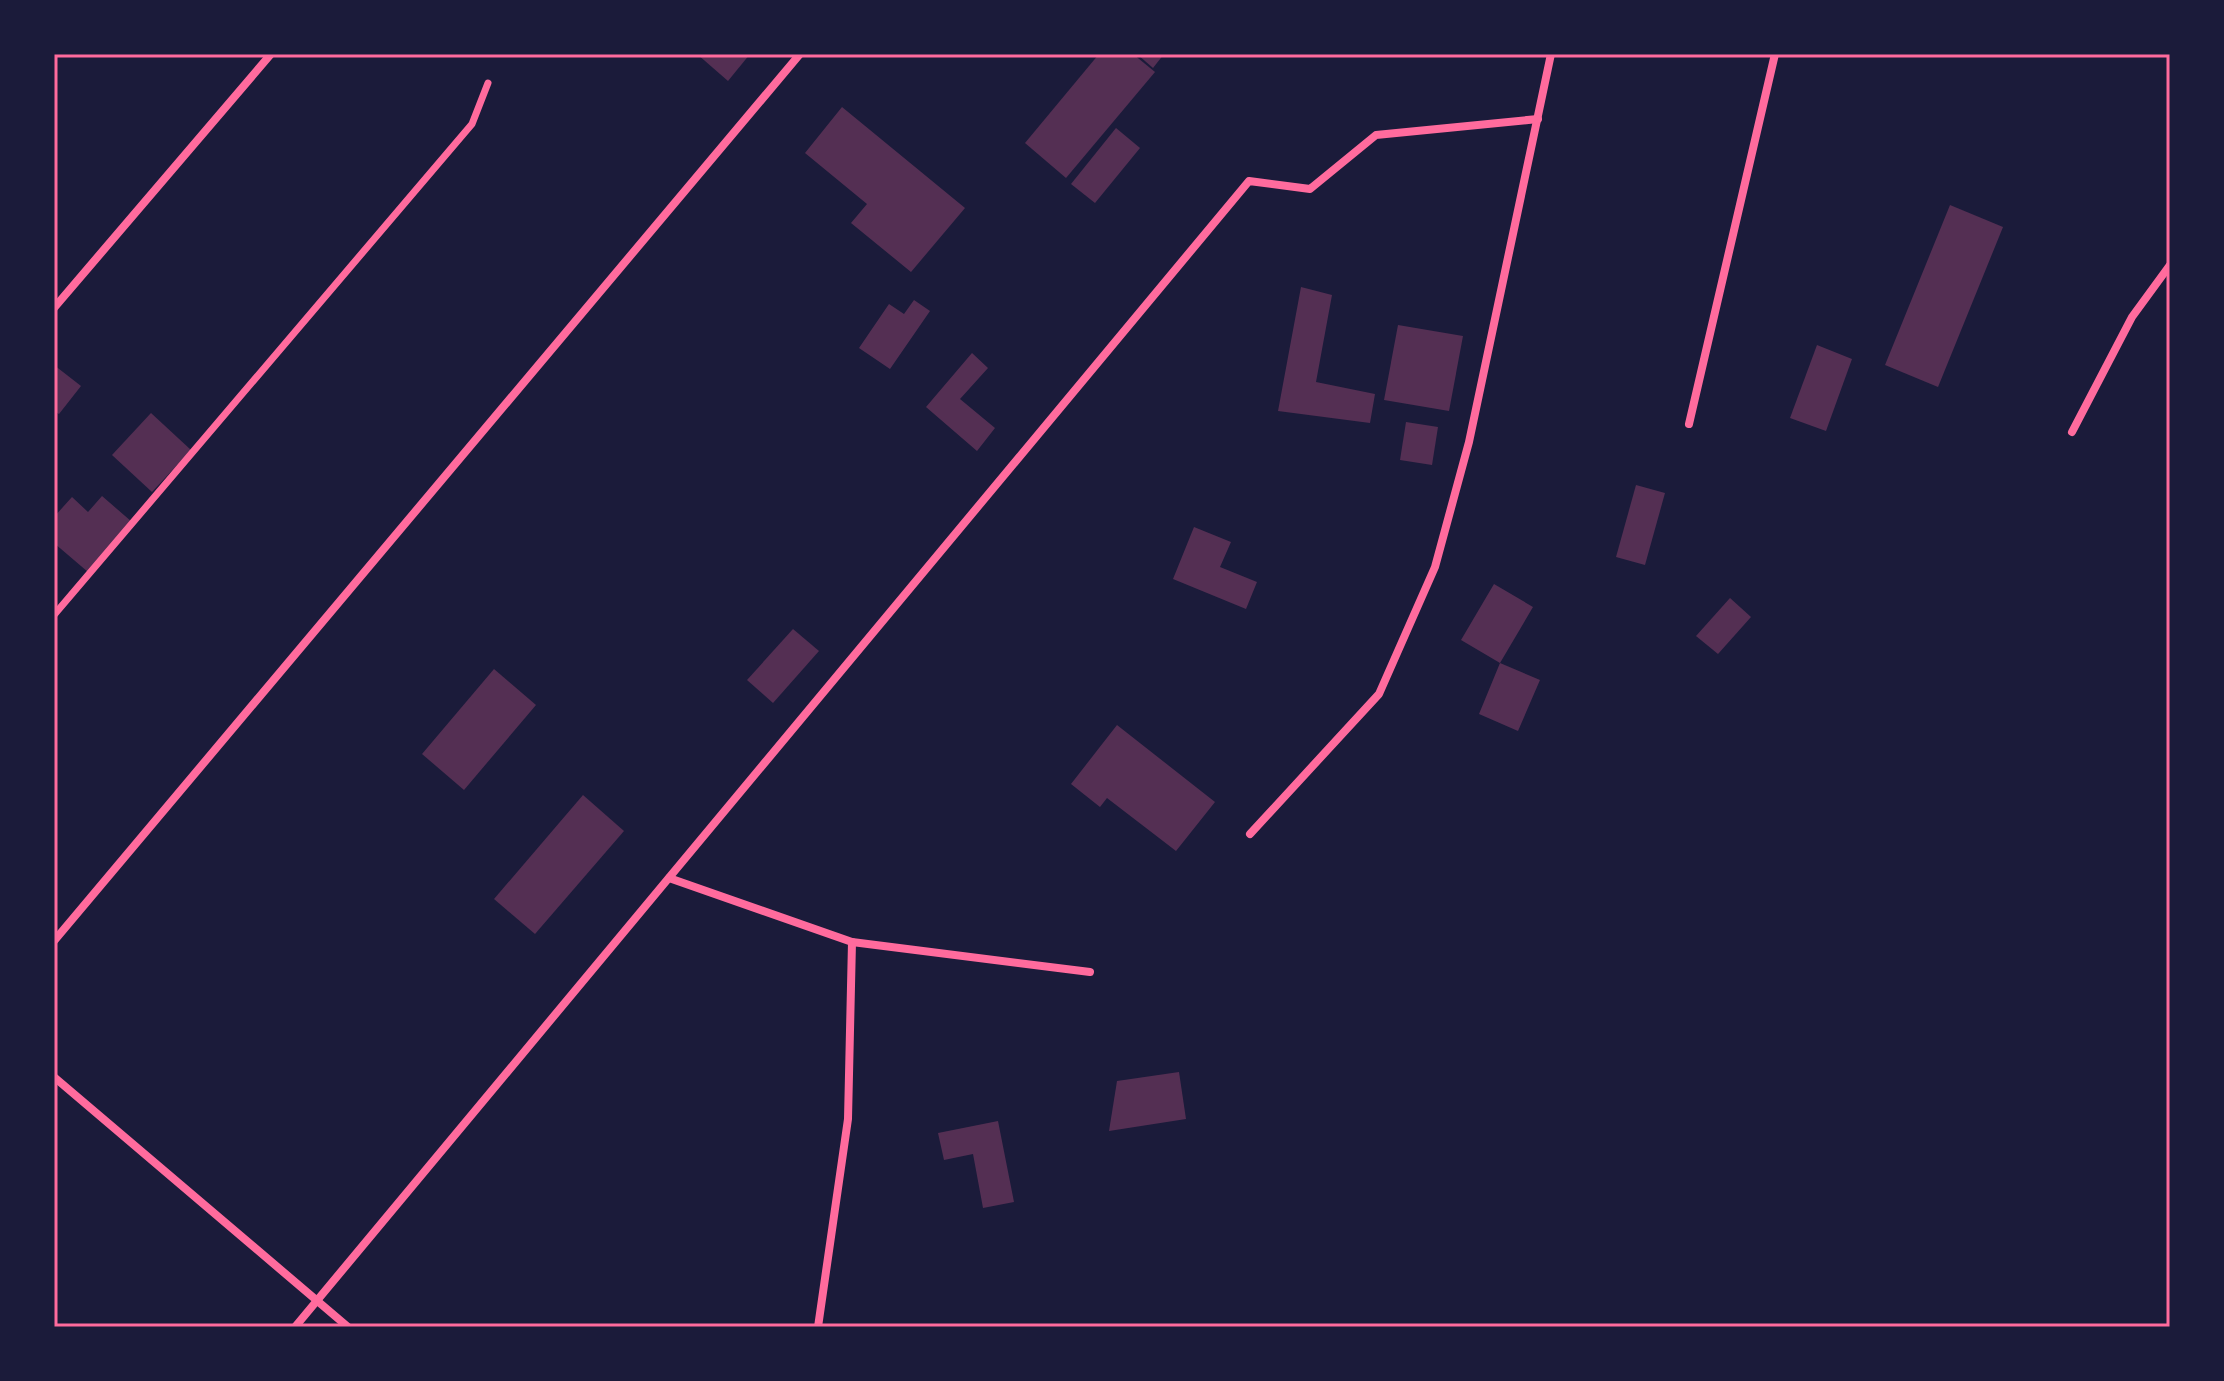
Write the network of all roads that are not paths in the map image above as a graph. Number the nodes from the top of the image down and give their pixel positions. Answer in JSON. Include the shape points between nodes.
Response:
{"nodes":[{"id":1,"x":271,"y":54,"type":"edge"},
{"id":2,"x":800,"y":54,"type":"edge"},
{"id":3,"x":1551,"y":54,"type":"edge"},
{"id":4,"x":1775,"y":54,"type":"edge"},
{"id":5,"x":488,"y":83,"type":"dead end"},
{"id":6,"x":1538,"y":119,"type":"junction"},
{"id":7,"x":2170,"y":265,"type":"edge"},
{"id":8,"x":54,"y":308,"type":"edge"},
{"id":9,"x":1689,"y":424,"type":"dead end"},
{"id":10,"x":2072,"y":432,"type":"dead end"},
{"id":11,"x":54,"y":615,"type":"edge"},
{"id":12,"x":1250,"y":834,"type":"dead end"},
{"id":13,"x":669,"y":878,"type":"junction"},
{"id":14,"x":54,"y":941,"type":"edge"},
{"id":15,"x":852,"y":942,"type":"junction"},
{"id":16,"x":1090,"y":972,"type":"dead end"},
{"id":17,"x":54,"y":1077,"type":"edge"},
{"id":18,"x":317,"y":1301,"type":"junction"},
{"id":19,"x":295,"y":1327,"type":"edge"},
{"id":20,"x":348,"y":1327,"type":"edge"},
{"id":21,"x":818,"y":1327,"type":"edge"}],
"edges":[{"from":1,"to":8,"type":"street"},
{"from":2,"to":14,"type":"street"},
{"from":3,"to":6,"type":"street"},
{"from":4,"to":9,"type":"street"},
{"from":5,"to":11,"type":"street","via":[[472,124]]},
{"from":6,"to":12,"type":"street","via":[[1469,442],[1435,567],[1379,694]]},
{"from":6,"to":13,"type":"street","via":[[1376,135],[1310,189],[1249,181]]},
{"from":7,"to":10,"type":"street","via":[[2132,317]]},
{"from":13,"to":15,"type":"street"},
{"from":13,"to":18,"type":"street"},
{"from":15,"to":16,"type":"street"},
{"from":15,"to":21,"type":"street","via":[[848,1119]]},
{"from":17,"to":18,"type":"street"},
{"from":18,"to":19,"type":"street"},
{"from":18,"to":20,"type":"street"}]}
